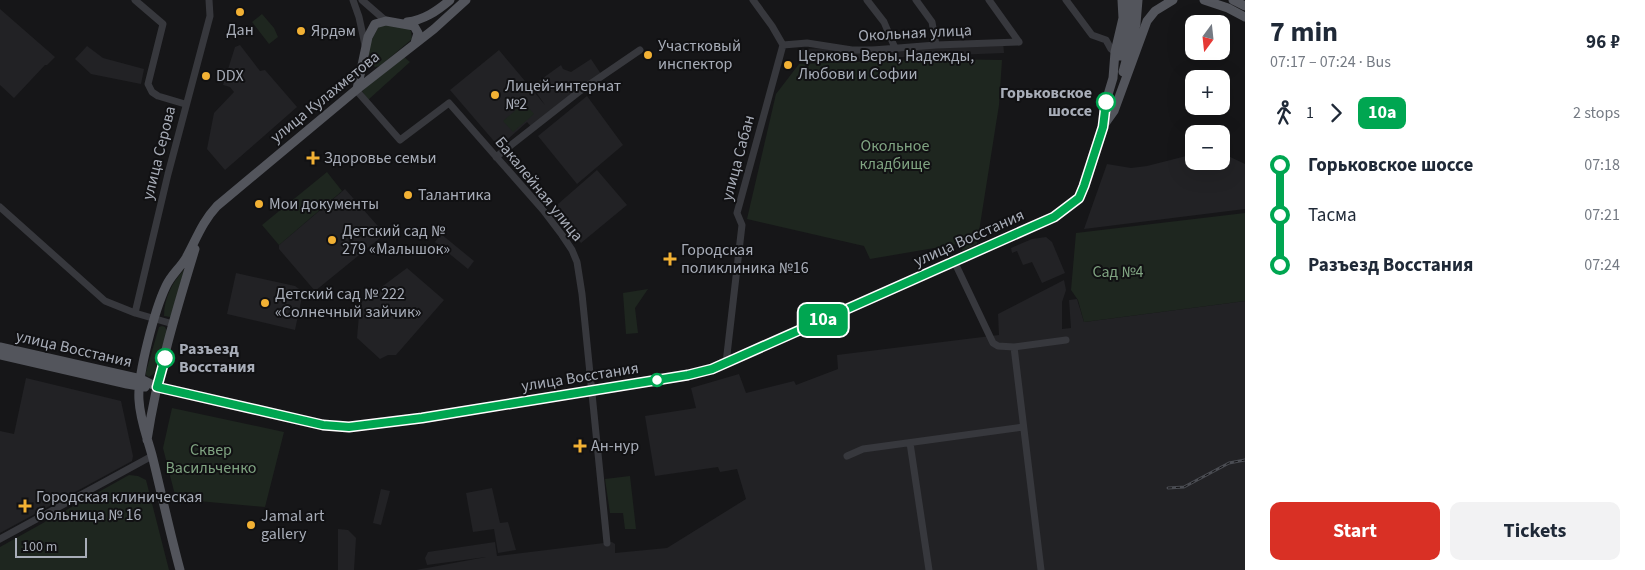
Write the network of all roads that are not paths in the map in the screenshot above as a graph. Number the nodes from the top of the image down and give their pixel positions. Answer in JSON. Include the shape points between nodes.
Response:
{"nodes":[{"id":1,"x":135,"y":0,"type":"edge"},
{"id":2,"x":209,"y":0,"type":"edge"},
{"id":3,"x":353,"y":0,"type":"edge"},
{"id":4,"x":362,"y":0,"type":"edge"},
{"id":5,"x":450,"y":0,"type":"edge"},
{"id":6,"x":466,"y":0,"type":"edge"},
{"id":7,"x":753,"y":0,"type":"edge"},
{"id":8,"x":867,"y":0,"type":"edge"},
{"id":9,"x":916,"y":0,"type":"edge"},
{"id":10,"x":989,"y":0,"type":"edge"},
{"id":11,"x":1066,"y":0,"type":"edge"},
{"id":12,"x":1122,"y":0,"type":"edge"},
{"id":13,"x":1138,"y":0,"type":"edge"},
{"id":14,"x":1173,"y":0,"type":"edge"},
{"id":15,"x":1204,"y":0,"type":"edge"},
{"id":16,"x":1213,"y":0,"type":"edge"},
{"id":17,"x":1236,"y":3,"type":"edge"},
{"id":18,"x":1131,"y":4,"type":"edge"},
{"id":19,"x":1245,"y":17,"type":"edge"},
{"id":20,"x":386,"y":21,"type":"junction"},
{"id":21,"x":404,"y":23,"type":"junction"},
{"id":22,"x":416,"y":43,"type":"junction"},
{"id":23,"x":783,"y":45,"type":"junction"},
{"id":24,"x":936,"y":45,"type":"junction"},
{"id":25,"x":895,"y":48,"type":"junction"},
{"id":26,"x":365,"y":50,"type":"junction"},
{"id":27,"x":640,"y":50,"type":"dead end"},
{"id":28,"x":1115,"y":52,"type":"junction"},
{"id":29,"x":383,"y":69,"type":"junction"},
{"id":30,"x":1113,"y":78,"type":"junction"},
{"id":31,"x":356,"y":90,"type":"junction"},
{"id":32,"x":1119,"y":94,"type":"junction"},
{"id":33,"x":185,"y":104,"type":"junction"},
{"id":34,"x":1103,"y":127,"type":"junction"},
{"id":35,"x":496,"y":156,"type":"junction"},
{"id":36,"x":0,"y":207,"type":"edge"},
{"id":37,"x":205,"y":220,"type":"junction"},
{"id":38,"x":954,"y":261,"type":"junction"},
{"id":39,"x":135,"y":313,"type":"junction"},
{"id":40,"x":155,"y":319,"type":"junction"},
{"id":41,"x":173,"y":324,"type":"junction"},
{"id":42,"x":1066,"y":340,"type":"dead end"},
{"id":43,"x":0,"y":347,"type":"edge"},
{"id":44,"x":1014,"y":348,"type":"junction"},
{"id":45,"x":0,"y":355,"type":"edge"},
{"id":46,"x":726,"y":364,"type":"junction"},
{"id":47,"x":140,"y":383,"type":"junction"},
{"id":48,"x":157,"y":387,"type":"junction"},
{"id":49,"x":590,"y":391,"type":"junction"},
{"id":50,"x":1024,"y":427,"type":"junction"},
{"id":51,"x":147,"y":442,"type":"junction"},
{"id":52,"x":910,"y":443,"type":"junction"},
{"id":53,"x":152,"y":456,"type":"junction"},
{"id":54,"x":848,"y":456,"type":"dead end"},
{"id":55,"x":0,"y":539,"type":"edge"},
{"id":56,"x":607,"y":543,"type":"dead end"},
{"id":57,"x":180,"y":570,"type":"edge"},
{"id":58,"x":929,"y":570,"type":"edge"},
{"id":59,"x":1042,"y":570,"type":"edge"}],
"edges":[{"from":1,"to":33,"type":"street","via":[[163,24],[148,84],[158,96]]},
{"from":2,"to":33,"type":"street","name":"улица Серова","via":[[210,16]]},
{"from":3,"to":26,"type":"street"},
{"from":4,"to":20,"type":"street"},
{"from":5,"to":21,"type":"main road","via":[[426,18]]},
{"from":6,"to":22,"type":"main road","name":"улица Кулахметова"},
{"from":7,"to":23,"type":"street"},
{"from":8,"to":25,"type":"street","via":[[884,22]]},
{"from":9,"to":24,"type":"street","via":[[932,22]]},
{"from":10,"to":24,"type":"street","name":"Окольная улица","via":[[1019,42]]},
{"from":11,"to":28,"type":"street","via":[[1092,35],[1106,40]]},
{"from":12,"to":28,"type":"main road","name":"улица Восстания"},
{"from":13,"to":32,"type":"main road","via":[[1136,24]]},
{"from":14,"to":32,"type":"main road","via":[[1155,11],[1147,22]]},
{"from":15,"to":17,"type":"main road"},
{"from":16,"to":17,"type":"main road"},
{"from":17,"to":19,"type":"main road"},
{"from":18,"to":30,"type":"main road"},
{"from":20,"to":21,"type":"main road"},
{"from":20,"to":26,"type":"main road","via":[[375,24]]},
{"from":21,"to":22,"type":"main road","via":[[418,30]]},
{"from":22,"to":29,"type":"main road","name":"улица Кулахметова"},
{"from":23,"to":25,"type":"street","name":"Окольная улица","via":[[807,43],[852,50]]},
{"from":23,"to":46,"type":"street","name":"улица Сабан","via":[[737,213],[742,225]]},
{"from":24,"to":25,"type":"street","name":"Окольная улица"},
{"from":26,"to":29,"type":"main road","via":[[372,68]]},
{"from":26,"to":31,"type":"main road"},
{"from":27,"to":35,"type":"street","via":[[580,91]]},
{"from":28,"to":30,"type":"main road","name":"улица Восстания"},
{"from":29,"to":31,"type":"main road","name":"улица Кулахметова"},
{"from":30,"to":34,"type":"main road","name":"улица Восстания","via":[[1104,108]]},
{"from":31,"to":35,"type":"street","name":"Бакалейная улица","via":[[400,140],[449,103]]},
{"from":31,"to":37,"type":"main road","name":"улица Кулахметова","via":[[217,206]]},
{"from":32,"to":34,"type":"main road","name":"улица Восстания","via":[[1114,111]]},
{"from":33,"to":39,"type":"street","name":"улица Серова"},
{"from":34,"to":38,"type":"main road","name":"улица Восстания","via":[[1079,198],[1054,217]]},
{"from":35,"to":49,"type":"street","name":"Бакалейная улица","via":[[543,210],[575,255],[582,294]]},
{"from":36,"to":39,"type":"street","via":[[105,301]]},
{"from":37,"to":40,"type":"main road","name":"улица Кулахметова","via":[[184,260],[169,280]]},
{"from":37,"to":41,"type":"main road","name":"улица Кулахметова"},
{"from":38,"to":44,"type":"street","via":[[993,343]]},
{"from":38,"to":46,"type":"main road","name":"улица Восстания"},
{"from":39,"to":40,"type":"street"},
{"from":40,"to":41,"type":"street"},
{"from":40,"to":47,"type":"main road","name":"улица Кулахметова"},
{"from":41,"to":48,"type":"main road","name":"улица Кулахметова"},
{"from":42,"to":44,"type":"street"},
{"from":43,"to":47,"type":"main road","name":"улица Восстания"},
{"from":44,"to":50,"type":"street"},
{"from":45,"to":47,"type":"main road","name":"улица Восстания"},
{"from":46,"to":49,"type":"main road","name":"улица Восстания","via":[[692,374]]},
{"from":47,"to":48,"type":"main road","name":"улица Восстания"},
{"from":47,"to":51,"type":"main road","name":"улица Кулахметова","via":[[138,399]]},
{"from":48,"to":49,"type":"main road","name":"улица Восстания","via":[[323,425],[349,427]]},
{"from":48,"to":51,"type":"main road","name":"улица Кулахметова"},
{"from":49,"to":56,"type":"street","name":"Бакалейная улица"},
{"from":50,"to":52,"type":"street"},
{"from":50,"to":59,"type":"street"},
{"from":51,"to":53,"type":"main road","name":"улица Кулахметова"},
{"from":52,"to":54,"type":"street","via":[[863,449]]},
{"from":52,"to":58,"type":"street"},
{"from":53,"to":55,"type":"street"},
{"from":53,"to":57,"type":"main road","name":"улица Кулахметова"}]}
